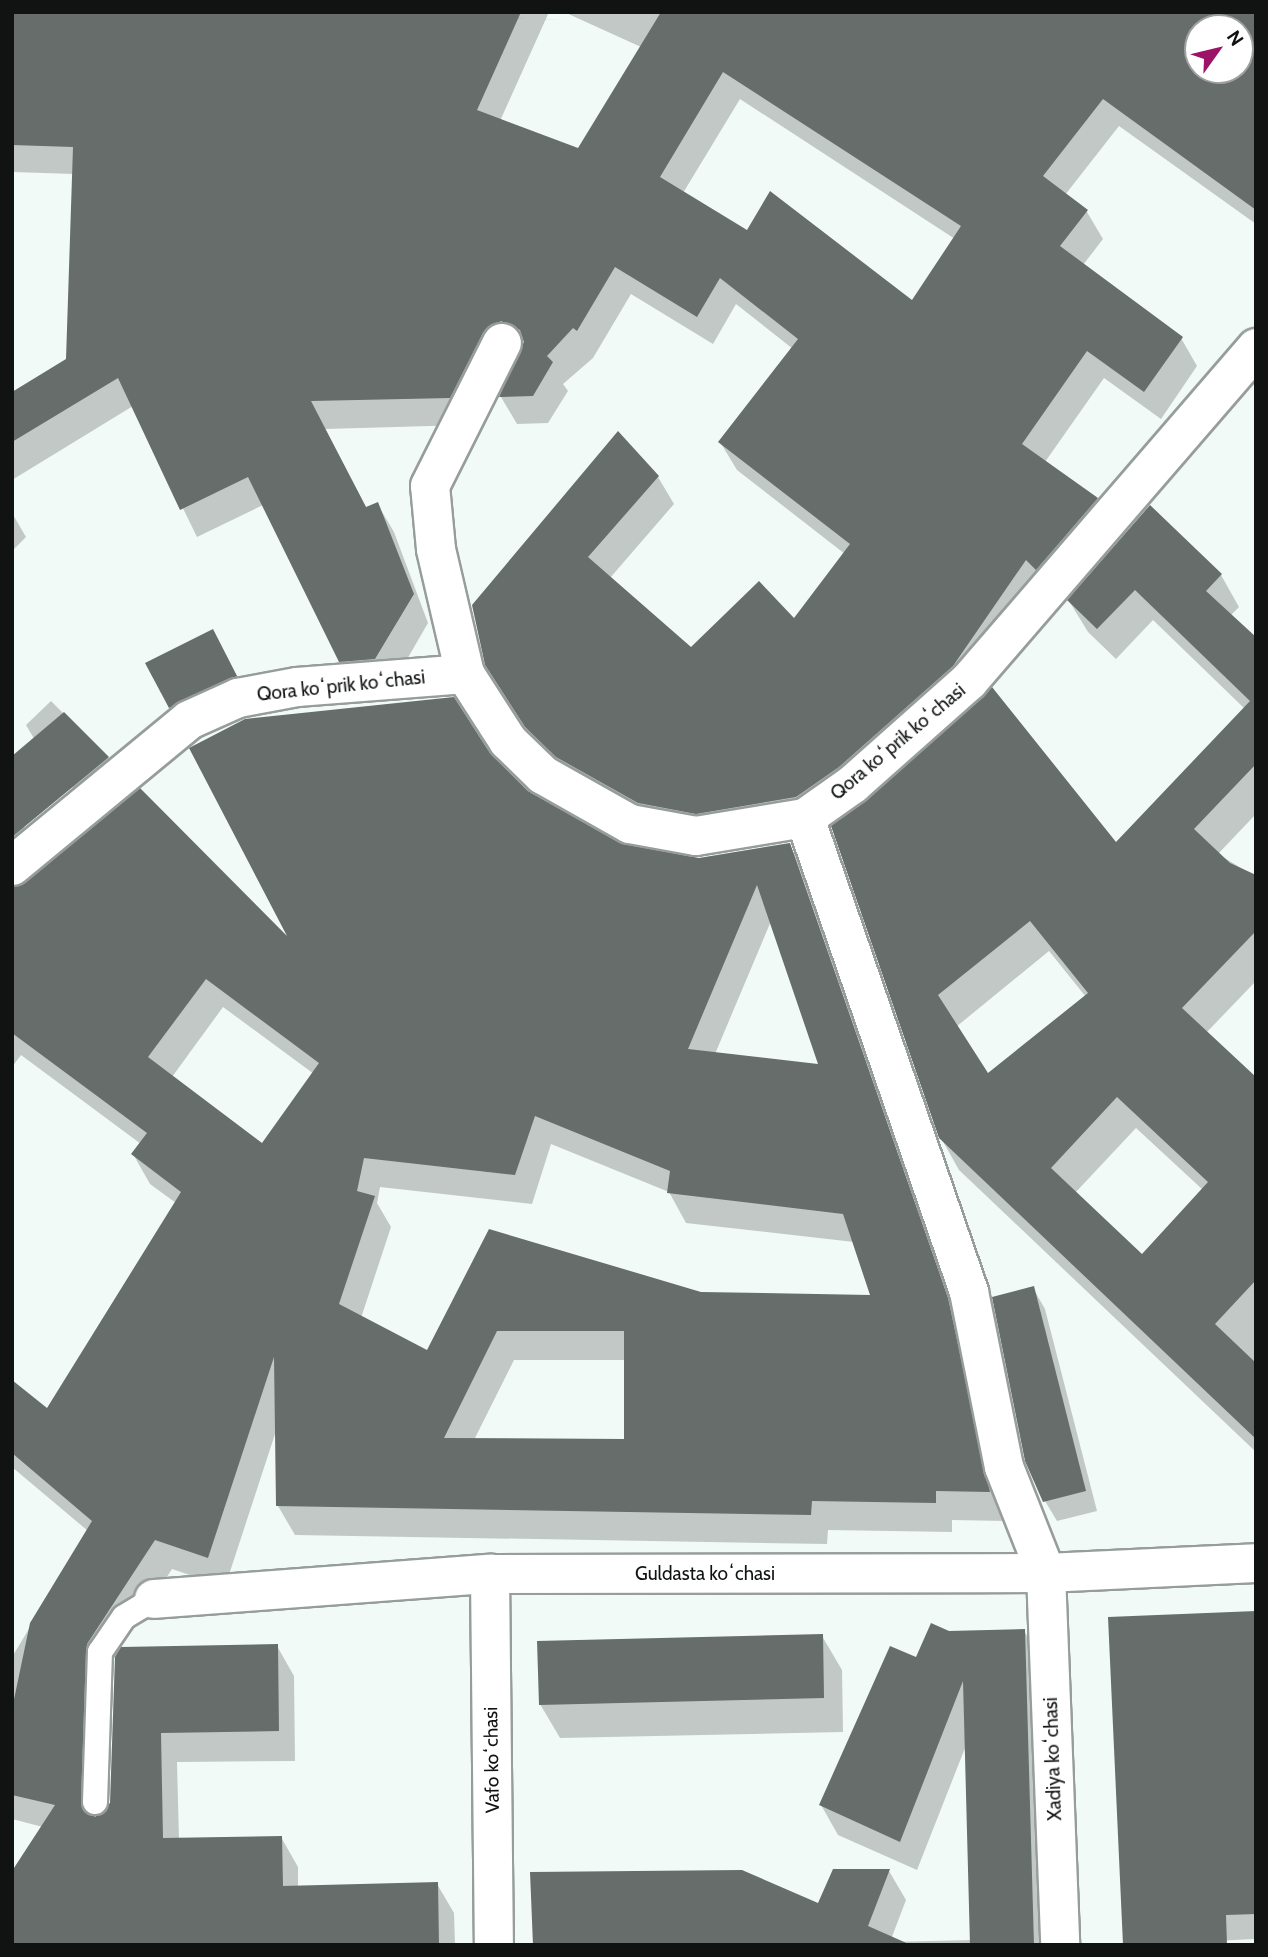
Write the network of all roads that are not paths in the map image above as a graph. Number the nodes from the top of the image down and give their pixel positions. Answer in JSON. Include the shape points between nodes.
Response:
{"nodes":[{"id":1,"x":502,"y":343,"type":"dead end"},
{"id":2,"x":1256,"y":348,"type":"edge"},
{"id":3,"x":465,"y":674,"type":"junction"},
{"id":4,"x":805,"y":818,"type":"junction"},
{"id":5,"x":12,"y":866,"type":"edge"},
{"id":6,"x":1256,"y":1563,"type":"edge"},
{"id":7,"x":1046,"y":1573,"type":"junction"},
{"id":8,"x":490,"y":1574,"type":"junction"},
{"id":9,"x":154,"y":1599,"type":"joint"},
{"id":10,"x":95,"y":1802,"type":"dead end"},
{"id":11,"x":494,"y":1945,"type":"edge"},
{"id":12,"x":1060,"y":1945,"type":"edge"}],
"edges":[{"from":1,"to":3,"type":"street","via":[[430,486],[436,549]]},
{"from":2,"to":4,"type":"street","name":"Qora koʻprik koʻchasi","via":[[969,681],[853,784]]},
{"from":3,"to":4,"type":"street","name":"Qora koʻprik koʻchasi","via":[[508,741],[543,775],[630,824],[696,836]]},
{"from":3,"to":5,"type":"street","name":"Qora koʻprik koʻchasi","via":[[237,698],[189,720]]},
{"from":4,"to":7,"type":"street","name":"Xadiya koʻchasi","via":[[969,1292],[1004,1467]]},
{"from":6,"to":7,"type":"street","name":"Guldasta koʻchasi"},
{"from":7,"to":8,"type":"street","name":"Guldasta koʻchasi"},
{"from":7,"to":12,"type":"street","name":"Xadiya koʻchasi"},
{"from":8,"to":9,"type":"street","name":"Guldasta koʻchasi"},
{"from":8,"to":11,"type":"street","name":"Vafo koʻchasi"},
{"from":9,"to":10,"type":"lane","via":[[124,1617],[100,1651]]}]}
